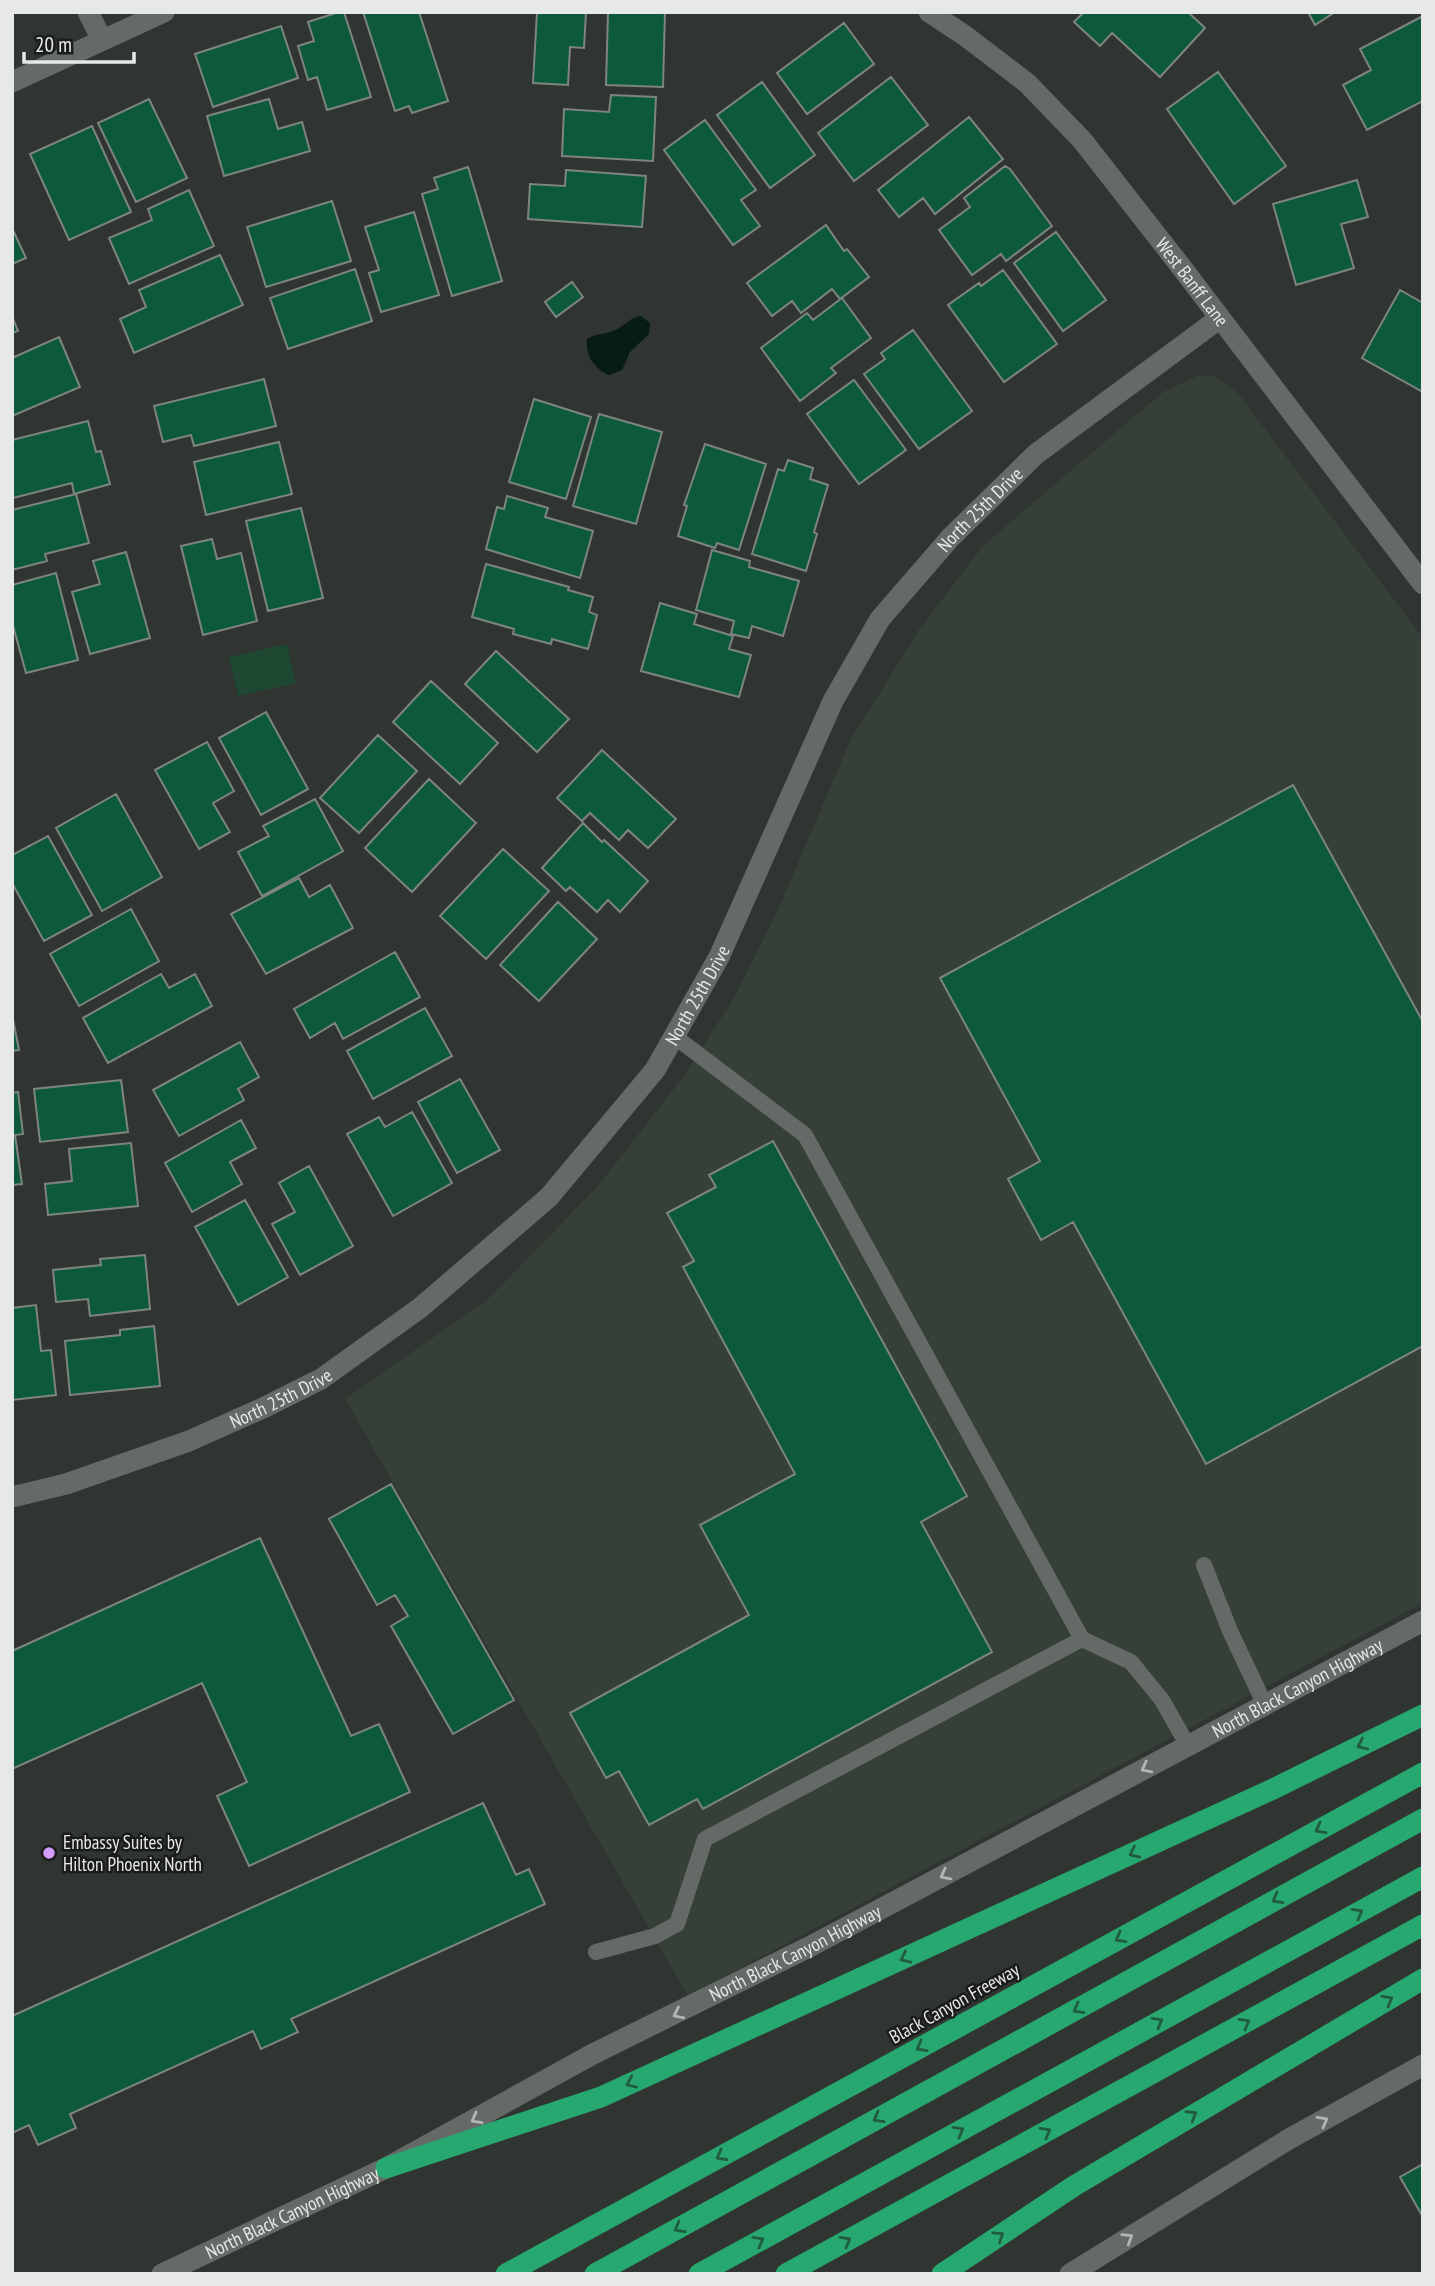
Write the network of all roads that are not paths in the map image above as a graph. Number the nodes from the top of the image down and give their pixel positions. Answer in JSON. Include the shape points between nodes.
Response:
{"nodes":[{"id":1,"x":88,"y":12,"type":"edge"},
{"id":2,"x":164,"y":12,"type":"edge"},
{"id":3,"x":929,"y":12,"type":"edge"},
{"id":4,"x":102,"y":40,"type":"junction"},
{"id":5,"x":12,"y":82,"type":"edge"},
{"id":6,"x":1220,"y":318,"type":"junction"},
{"id":7,"x":1423,"y":584,"type":"edge"},
{"id":8,"x":674,"y":1036,"type":"junction"},
{"id":9,"x":12,"y":1497,"type":"edge"},
{"id":10,"x":1204,"y":1566,"type":"dead end"},
{"id":11,"x":1423,"y":1621,"type":"edge"},
{"id":12,"x":1082,"y":1639,"type":"junction"},
{"id":13,"x":1265,"y":1705,"type":"junction"},
{"id":14,"x":1423,"y":1715,"type":"edge"},
{"id":15,"x":1188,"y":1746,"type":"junction"},
{"id":16,"x":1423,"y":1773,"type":"edge"},
{"id":17,"x":1423,"y":1819,"type":"edge"},
{"id":18,"x":1423,"y":1877,"type":"edge"},
{"id":19,"x":1423,"y":1925,"type":"edge"},
{"id":20,"x":596,"y":1952,"type":"dead end"},
{"id":21,"x":1423,"y":1979,"type":"edge"},
{"id":22,"x":1423,"y":2065,"type":"edge"},
{"id":23,"x":386,"y":2168,"type":"junction"},
{"id":24,"x":162,"y":2274,"type":"edge"},
{"id":25,"x":506,"y":2274,"type":"edge"},
{"id":26,"x":595,"y":2274,"type":"edge"},
{"id":27,"x":699,"y":2274,"type":"edge"},
{"id":28,"x":786,"y":2274,"type":"edge"},
{"id":29,"x":943,"y":2274,"type":"edge"},
{"id":30,"x":1070,"y":2274,"type":"edge"}],
"edges":[{"from":1,"to":4,"type":"street"},
{"from":2,"to":4,"type":"street"},
{"from":3,"to":6,"type":"street","name":"West Banff Lane","via":[[1027,83],[1082,140]]},
{"from":4,"to":5,"type":"street"},
{"from":6,"to":7,"type":"street","name":"West Banff Lane"},
{"from":6,"to":8,"type":"street","name":"North 25th Drive","via":[[1036,454],[951,537],[880,619],[834,701],[719,957]]},
{"from":8,"to":9,"type":"street","name":"North 25th Drive","via":[[655,1070],[549,1197],[420,1308],[345,1364],[189,1441],[65,1484]]},
{"from":8,"to":12,"type":"lane","via":[[805,1135]]},
{"from":10,"to":13,"type":"lane"},
{"from":11,"to":13,"type":"street","name":"North Black Canyon Highway"},
{"from":12,"to":15,"type":"lane","via":[[1131,1662],[1162,1700]]},
{"from":12,"to":20,"type":"lane","via":[[705,1839],[677,1924],[655,1936]]},
{"from":13,"to":15,"type":"street","name":"North Black Canyon Highway"},
{"from":14,"to":23,"type":"highway","one_way":true,"via":[[1273,1789],[601,2097]]},
{"from":15,"to":23,"type":"street","name":"North Black Canyon Highway","one_way":true,"via":[[809,1947],[593,2054]]},
{"from":16,"to":25,"type":"highway","name":"Black Canyon Freeway","one_way":true},
{"from":17,"to":26,"type":"highway","one_way":true},
{"from":27,"to":18,"type":"highway","one_way":true},
{"from":28,"to":19,"type":"highway","one_way":true},
{"from":29,"to":21,"type":"highway","one_way":true,"via":[[1074,2186]]},
{"from":30,"to":22,"type":"street","one_way":true,"via":[[1289,2139]]},
{"from":23,"to":24,"type":"street","name":"North Black Canyon Highway"}]}
